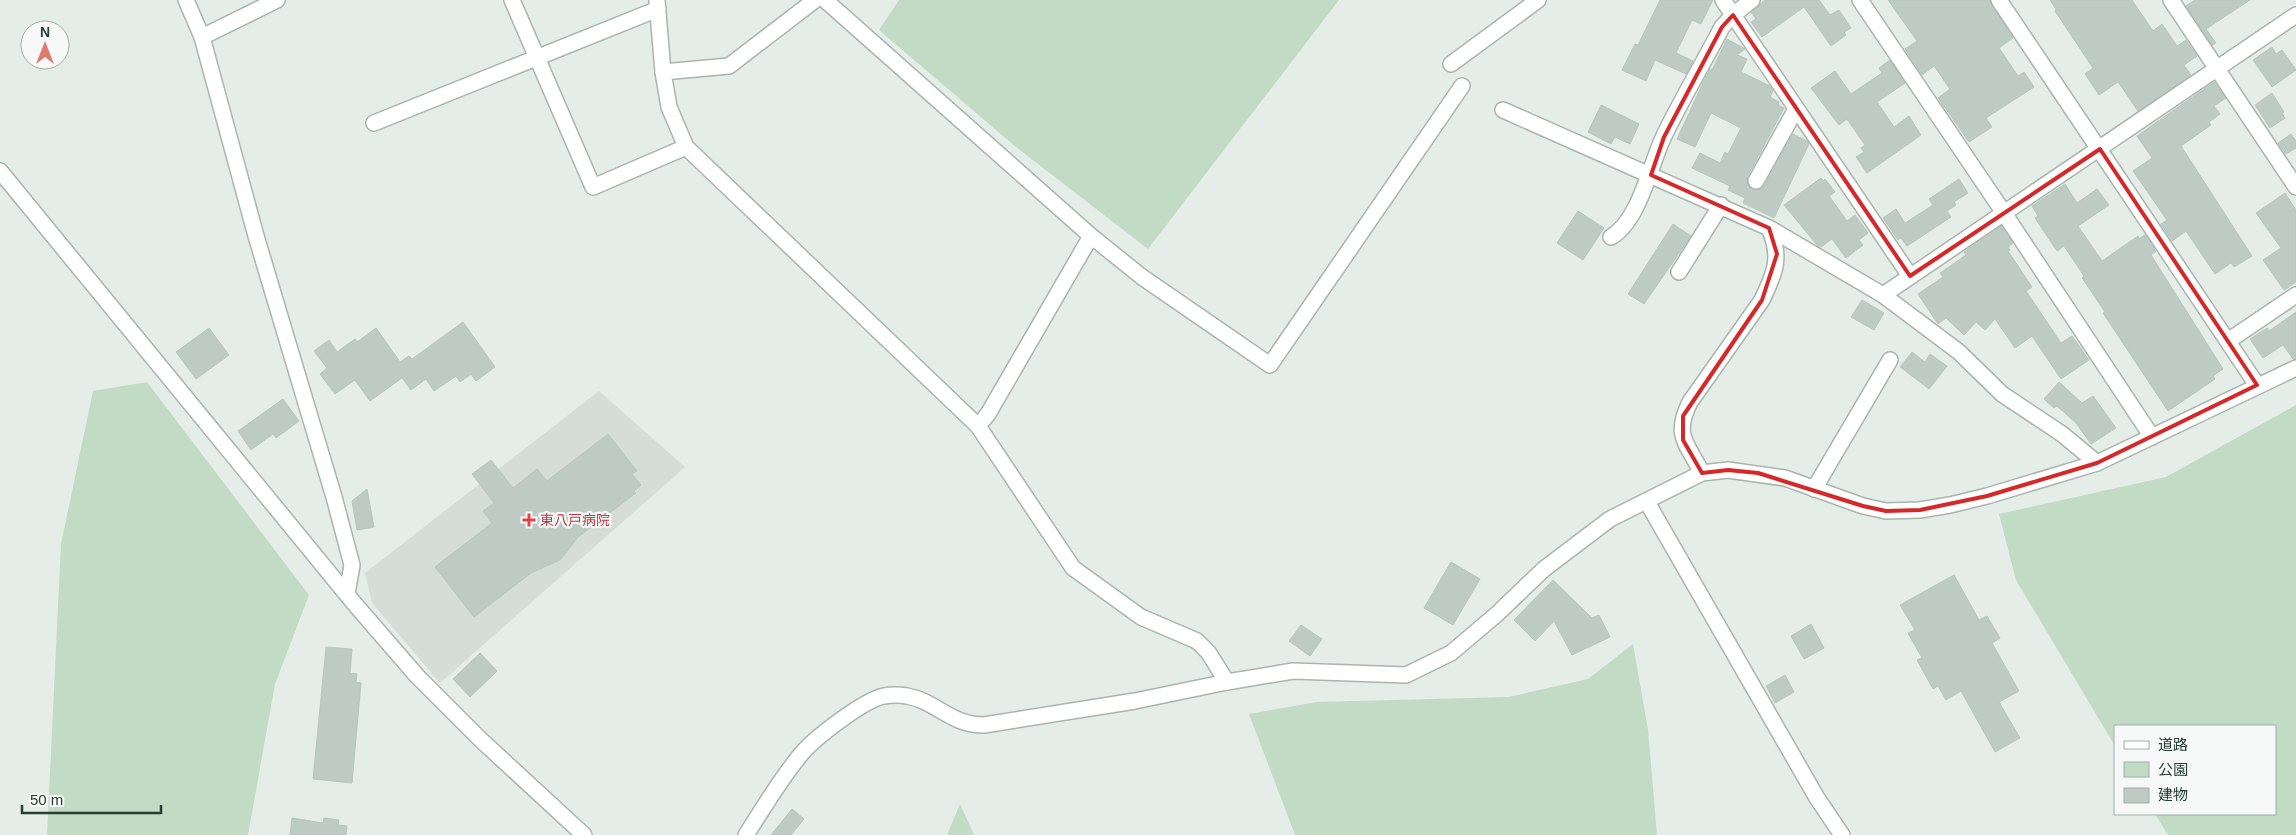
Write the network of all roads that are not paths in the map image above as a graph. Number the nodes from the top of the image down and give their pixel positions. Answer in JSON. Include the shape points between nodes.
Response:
{"nodes":[{"id":1,"x":186,"y":0,"type":"edge"},
{"id":2,"x":277,"y":0,"type":"edge"},
{"id":3,"x":512,"y":0,"type":"edge"},
{"id":4,"x":815,"y":0,"type":"edge"},
{"id":5,"x":825,"y":0,"type":"edge"},
{"id":6,"x":1538,"y":0,"type":"edge"},
{"id":7,"x":1723,"y":0,"type":"edge"},
{"id":8,"x":1752,"y":0,"type":"edge"},
{"id":9,"x":1860,"y":0,"type":"edge"},
{"id":10,"x":1999,"y":0,"type":"edge"},
{"id":11,"x":2171,"y":0,"type":"edge"},
{"id":12,"x":658,"y":5,"type":"edge"},
{"id":13,"x":1733,"y":15,"type":"junction"},
{"id":14,"x":2296,"y":15,"type":"edge"},
{"id":15,"x":202,"y":37,"type":"junction"},
{"id":16,"x":537,"y":58,"type":"junction"},
{"id":17,"x":1451,"y":64,"type":"dead end"},
{"id":18,"x":2217,"y":69,"type":"junction"},
{"id":19,"x":663,"y":72,"type":"junction"},
{"id":20,"x":1462,"y":86,"type":"dead end"},
{"id":21,"x":1796,"y":109,"type":"junction"},
{"id":22,"x":1503,"y":110,"type":"dead end"},
{"id":23,"x":374,"y":123,"type":"dead end"},
{"id":24,"x":686,"y":147,"type":"junction"},
{"id":25,"x":2100,"y":149,"type":"junction"},
{"id":26,"x":0,"y":171,"type":"edge"},
{"id":27,"x":1651,"y":175,"type":"junction"},
{"id":28,"x":1756,"y":181,"type":"dead end"},
{"id":29,"x":2296,"y":187,"type":"edge"},
{"id":30,"x":1721,"y":205,"type":"junction"},
{"id":31,"x":2004,"y":212,"type":"junction"},
{"id":32,"x":1769,"y":228,"type":"junction"},
{"id":33,"x":1091,"y":236,"type":"junction"},
{"id":34,"x":1611,"y":237,"type":"dead end"},
{"id":35,"x":1679,"y":272,"type":"dead end"},
{"id":36,"x":1910,"y":276,"type":"junction"},
{"id":37,"x":1883,"y":295,"type":"junction"},
{"id":38,"x":2296,"y":295,"type":"edge"},
{"id":39,"x":2228,"y":341,"type":"junction"},
{"id":40,"x":1890,"y":360,"type":"dead end"},
{"id":41,"x":2296,"y":368,"type":"edge"},
{"id":42,"x":2257,"y":385,"type":"junction"},
{"id":43,"x":978,"y":426,"type":"junction"},
{"id":44,"x":2152,"y":437,"type":"junction"},
{"id":45,"x":2097,"y":463,"type":"junction"},
{"id":46,"x":1702,"y":473,"type":"junction"},
{"id":47,"x":1814,"y":489,"type":"junction"},
{"id":48,"x":1647,"y":502,"type":"junction"},
{"id":49,"x":346,"y":594,"type":"junction"},
{"id":50,"x":1227,"y":682,"type":"junction"},
{"id":51,"x":577,"y":833,"type":"edge"},
{"id":52,"x":746,"y":835,"type":"edge"},
{"id":53,"x":1842,"y":835,"type":"edge"}],
"edges":[{"from":1,"to":15,"type":"street"},
{"from":2,"to":15,"type":"street"},
{"from":3,"to":16,"type":"street"},
{"from":4,"to":19,"type":"street","via":[[729,66]]},
{"from":5,"to":33,"type":"street"},
{"from":6,"to":17,"type":"street"},
{"from":7,"to":13,"type":"street"},
{"from":8,"to":13,"type":"street"},
{"from":9,"to":31,"type":"street"},
{"from":10,"to":25,"type":"street"},
{"from":11,"to":18,"type":"street"},
{"from":12,"to":16,"type":"street"},
{"from":12,"to":19,"type":"street"},
{"from":13,"to":21,"type":"street"},
{"from":13,"to":27,"type":"street","via":[[1722,27],[1664,137],[1653,161]]},
{"from":14,"to":18,"type":"street"},
{"from":15,"to":49,"type":"street","via":[[352,565]]},
{"from":16,"to":23,"type":"street"},
{"from":16,"to":24,"type":"street","via":[[593,187]]},
{"from":18,"to":25,"type":"street"},
{"from":18,"to":29,"type":"street"},
{"from":19,"to":24,"type":"street","via":[[669,107]]},
{"from":20,"to":33,"type":"street","via":[[1270,365],[1142,277]]},
{"from":21,"to":28,"type":"street"},
{"from":21,"to":36,"type":"street"},
{"from":22,"to":27,"type":"street"},
{"from":24,"to":43,"type":"street"},
{"from":25,"to":31,"type":"street"},
{"from":25,"to":39,"type":"street"},
{"from":26,"to":49,"type":"street"},
{"from":27,"to":30,"type":"street"},
{"from":27,"to":34,"type":"street","via":[[1624,227]]},
{"from":30,"to":32,"type":"street"},
{"from":30,"to":35,"type":"street"},
{"from":31,"to":36,"type":"street"},
{"from":31,"to":44,"type":"street"},
{"from":32,"to":37,"type":"street"},
{"from":32,"to":46,"type":"street","via":[[1777,254],[1762,300],[1683,416],[1683,440]]},
{"from":33,"to":43,"type":"street"},
{"from":36,"to":37,"type":"street"},
{"from":37,"to":45,"type":"street","via":[[1959,352],[2002,394],[2062,434]]},
{"from":38,"to":39,"type":"street"},
{"from":39,"to":42,"type":"street"},
{"from":40,"to":47,"type":"street"},
{"from":41,"to":42,"type":"street"},
{"from":42,"to":44,"type":"street"},
{"from":43,"to":50,"type":"street","via":[[1073,568],[1141,617],[1197,641]]},
{"from":44,"to":45,"type":"street"},
{"from":45,"to":47,"type":"street","via":[[1987,496],[1920,510],[1886,511]]},
{"from":46,"to":47,"type":"street","via":[[1728,470],[1758,473],[1786,478]]},
{"from":46,"to":48,"type":"street"},
{"from":48,"to":50,"type":"street","via":[[1610,519],[1577,542],[1451,653],[1406,675],[1293,671]]},
{"from":48,"to":53,"type":"street","via":[[1817,798]]},
{"from":49,"to":51,"type":"street","via":[[423,682]]},
{"from":50,"to":52,"type":"street","via":[[1135,701],[984,725],[957,721],[907,696],[883,696],[830,728],[803,752]]}]}
